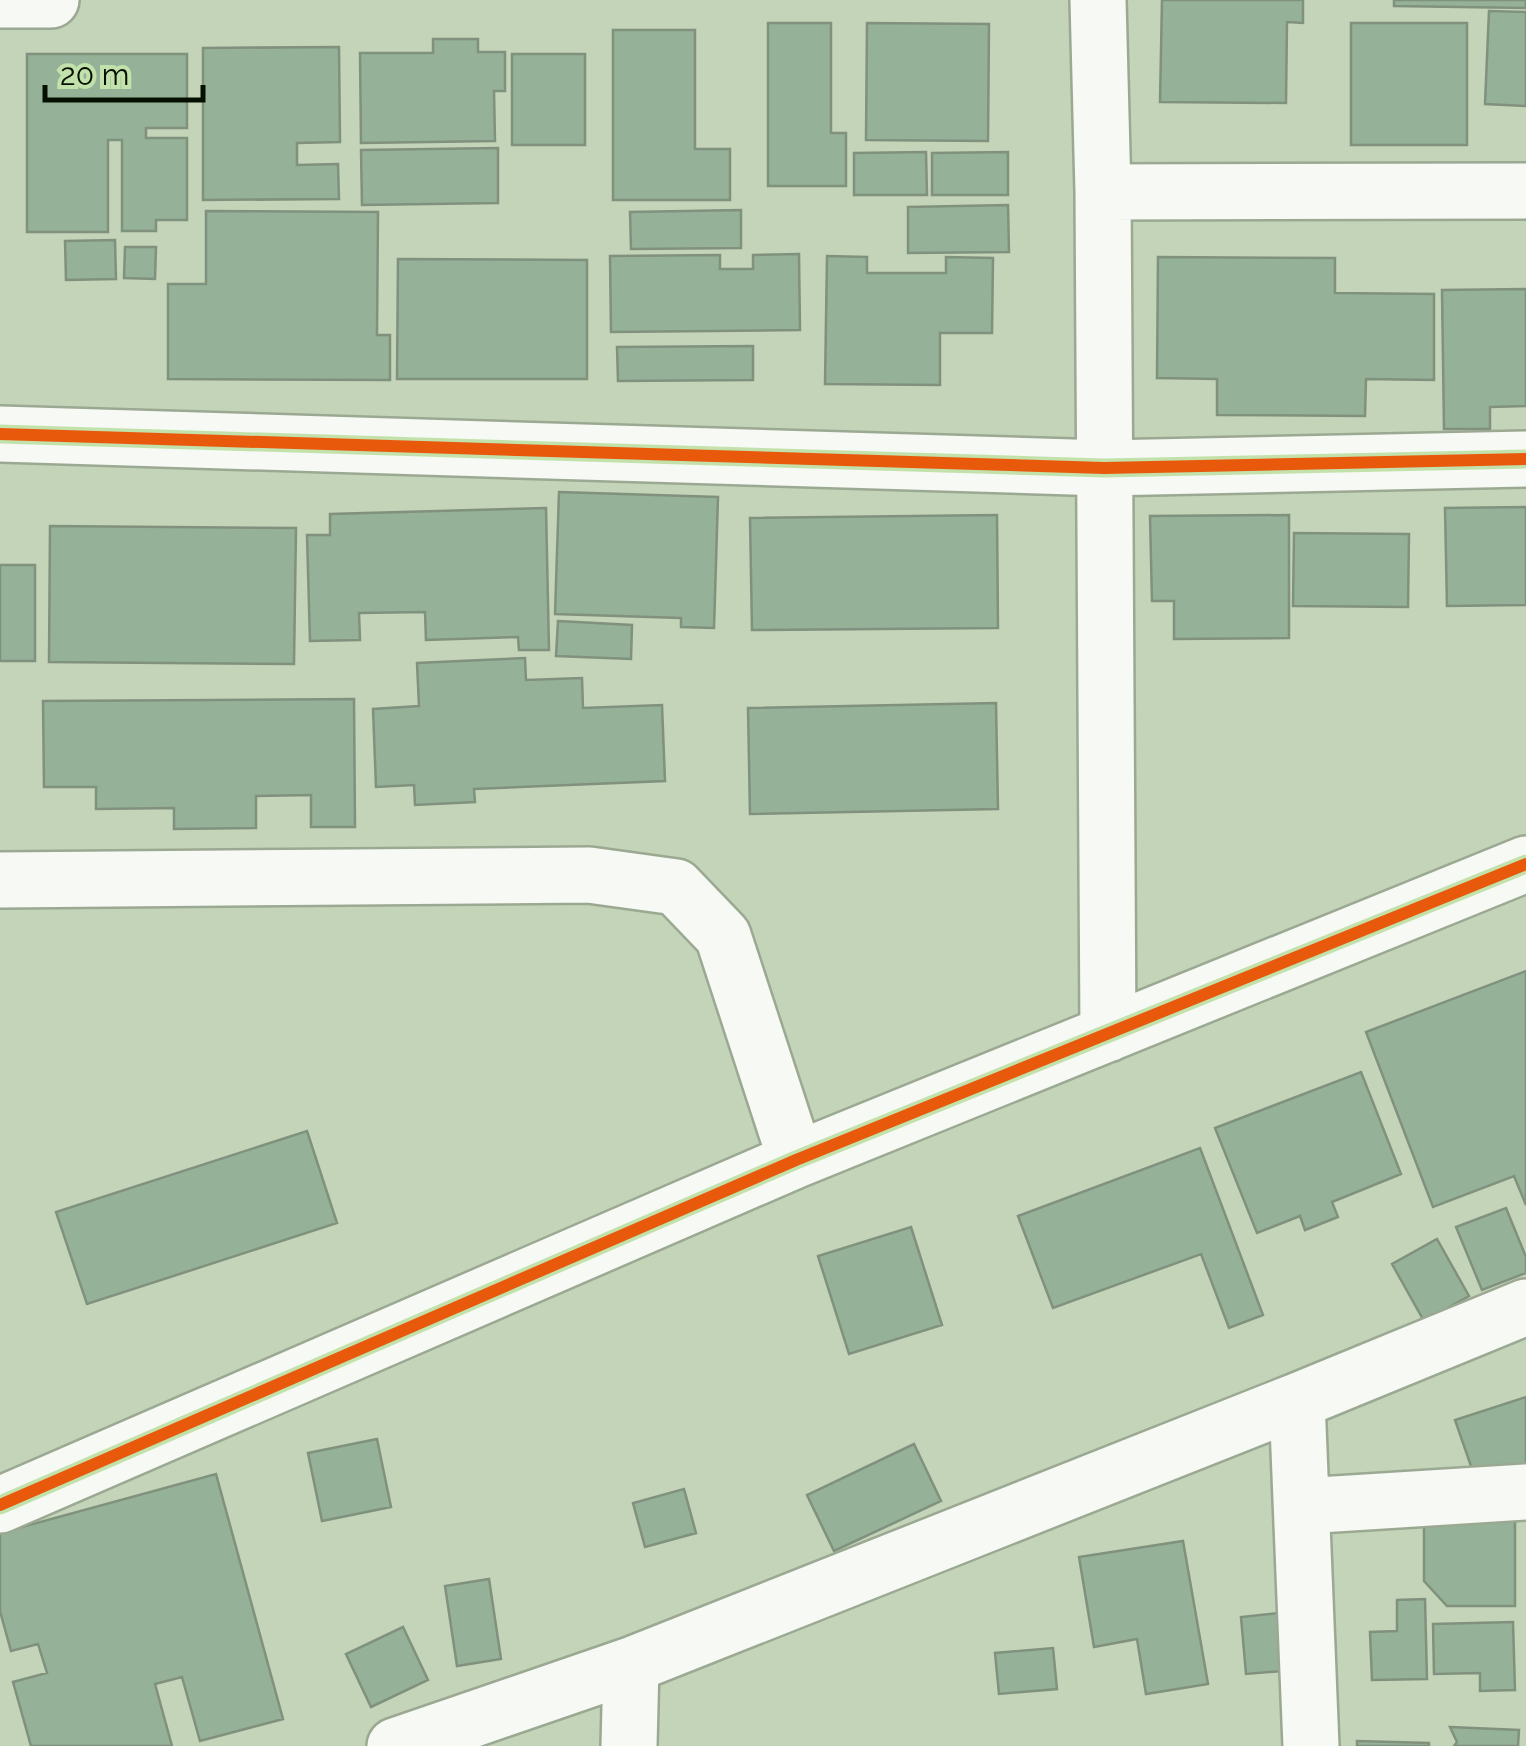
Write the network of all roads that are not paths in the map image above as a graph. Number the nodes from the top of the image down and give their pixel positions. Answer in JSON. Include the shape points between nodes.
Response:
{"nodes":[{"id":1,"x":0,"y":0,"type":"edge"},
{"id":2,"x":51,"y":0,"type":"edge"},
{"id":3,"x":1098,"y":0,"type":"edge"},
{"id":4,"x":1526,"y":191,"type":"edge"},
{"id":5,"x":1103,"y":192,"type":"junction"},
{"id":6,"x":0,"y":434,"type":"edge"},
{"id":7,"x":1526,"y":459,"type":"edge"},
{"id":8,"x":1104,"y":468,"type":"junction"},
{"id":9,"x":1526,"y":864,"type":"edge"},
{"id":10,"x":0,"y":880,"type":"edge"},
{"id":11,"x":1108,"y":1034,"type":"junction"},
{"id":12,"x":796,"y":1160,"type":"junction"},
{"id":13,"x":1526,"y":1307,"type":"edge"},
{"id":14,"x":1297,"y":1402,"type":"junction"},
{"id":15,"x":1526,"y":1492,"type":"edge"},
{"id":16,"x":0,"y":1505,"type":"edge"},
{"id":17,"x":1302,"y":1506,"type":"junction"},
{"id":18,"x":631,"y":1665,"type":"junction"},
{"id":19,"x":396,"y":1746,"type":"edge"},
{"id":20,"x":629,"y":1746,"type":"edge"},
{"id":21,"x":1311,"y":1746,"type":"edge"}],
"edges":[{"from":1,"to":2,"type":"street"},
{"from":3,"to":5,"type":"street"},
{"from":4,"to":5,"type":"street"},
{"from":5,"to":8,"type":"street"},
{"from":6,"to":8,"type":"street"},
{"from":7,"to":8,"type":"street"},
{"from":8,"to":11,"type":"street"},
{"from":9,"to":11,"type":"street"},
{"from":10,"to":12,"type":"street","via":[[589,875],[676,887],[723,936]]},
{"from":11,"to":12,"type":"street"},
{"from":12,"to":16,"type":"street"},
{"from":13,"to":14,"type":"street"},
{"from":14,"to":17,"type":"street"},
{"from":14,"to":18,"type":"street"},
{"from":15,"to":17,"type":"street"},
{"from":17,"to":21,"type":"street"},
{"from":18,"to":19,"type":"street"},
{"from":18,"to":20,"type":"street"}]}
